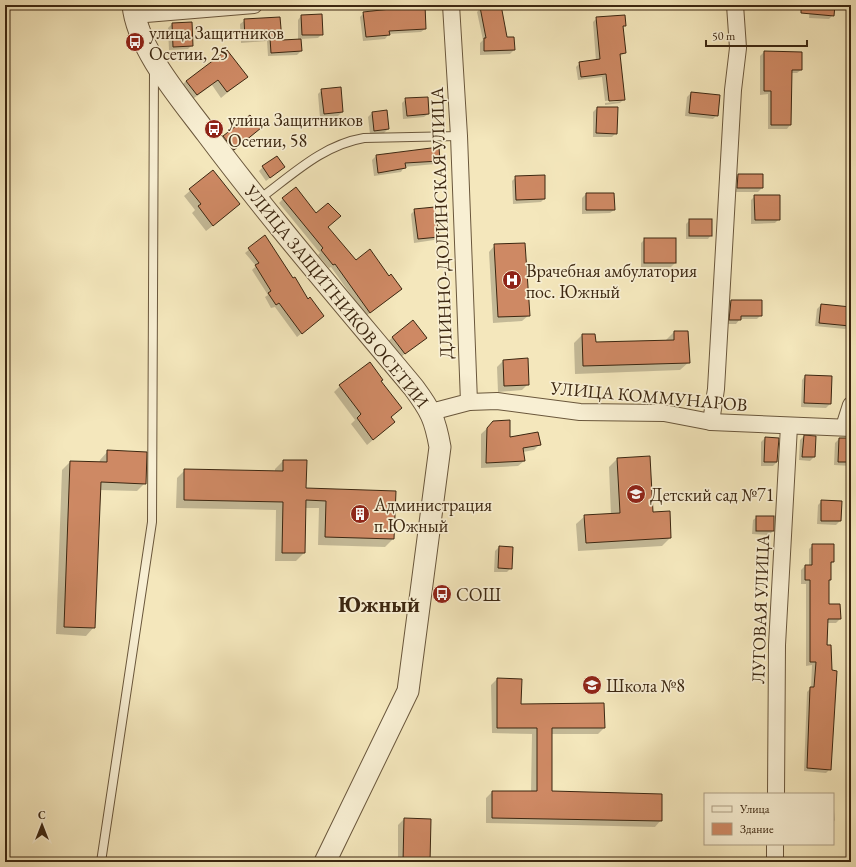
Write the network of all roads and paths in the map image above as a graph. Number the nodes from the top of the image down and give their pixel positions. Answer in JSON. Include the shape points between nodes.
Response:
{"nodes":[{"id":1,"x":254,"y":5,"type":"edge"},
{"id":2,"x":451,"y":5,"type":"edge"},
{"id":3,"x":735,"y":5,"type":"edge"},
{"id":4,"x":133,"y":10,"type":"edge"},
{"id":5,"x":154,"y":62,"type":"junction"},
{"id":6,"x":459,"y":136,"type":"junction"},
{"id":7,"x":257,"y":201,"type":"junction"},
{"id":8,"x":469,"y":402,"type":"junction"},
{"id":9,"x":851,"y":405,"type":"edge"},
{"id":10,"x":431,"y":412,"type":"junction"},
{"id":11,"x":711,"y":422,"type":"junction"},
{"id":12,"x":789,"y":426,"type":"junction"},
{"id":13,"x":848,"y":428,"type":"edge"},
{"id":14,"x":776,"y":793,"type":"edge"},
{"id":15,"x":775,"y":845,"type":"edge"},
{"id":16,"x":101,"y":862,"type":"edge"},
{"id":17,"x":325,"y":862,"type":"edge"},
{"id":18,"x":775,"y":862,"type":"edge"}],
"edges":[{"from":1,"to":4,"type":"street"},
{"from":2,"to":6,"type":"street","name":"ДЛИННО-ДОЛИНСКАЯ УЛИЦА"},
{"from":3,"to":11,"type":"street","via":[[738,48],[733,90],[716,389]]},
{"from":4,"to":5,"type":"street","name":"УЛИЦА ЗАЩИТНИКОВ ОСЕТИИ"},
{"from":5,"to":7,"type":"street","name":"УЛИЦА ЗАЩИТНИКОВ ОСЕТИИ"},
{"from":5,"to":16,"type":"lane","via":[[152,522]]},
{"from":6,"to":7,"type":"lane","via":[[349,140],[320,154]]},
{"from":6,"to":8,"type":"street","name":"ДЛИННО-ДОЛИНСКАЯ УЛИЦА"},
{"from":7,"to":10,"type":"street","name":"УЛИЦА ЗАЩИТНИКОВ ОСЕТИИ","via":[[414,388]]},
{"from":8,"to":10,"type":"street"},
{"from":8,"to":11,"type":"street","name":"УЛИЦА КОММУНАРОВ","via":[[497,401],[580,412],[664,413]]},
{"from":9,"to":13,"type":"street"},
{"from":10,"to":17,"type":"street","name":"УЛИЦА ЗАЩИТНИКОВ ОСЕТИИ","via":[[440,447],[408,691]]},
{"from":11,"to":12,"type":"street","name":"УЛИЦА КОММУНАРОВ"},
{"from":12,"to":13,"type":"street","name":"УЛИЦА КОММУНАРОВ"},
{"from":12,"to":14,"type":"street","name":"ЛУГОВАЯ УЛИЦА","via":[[777,645]]},
{"from":15,"to":18,"type":"street"}]}
